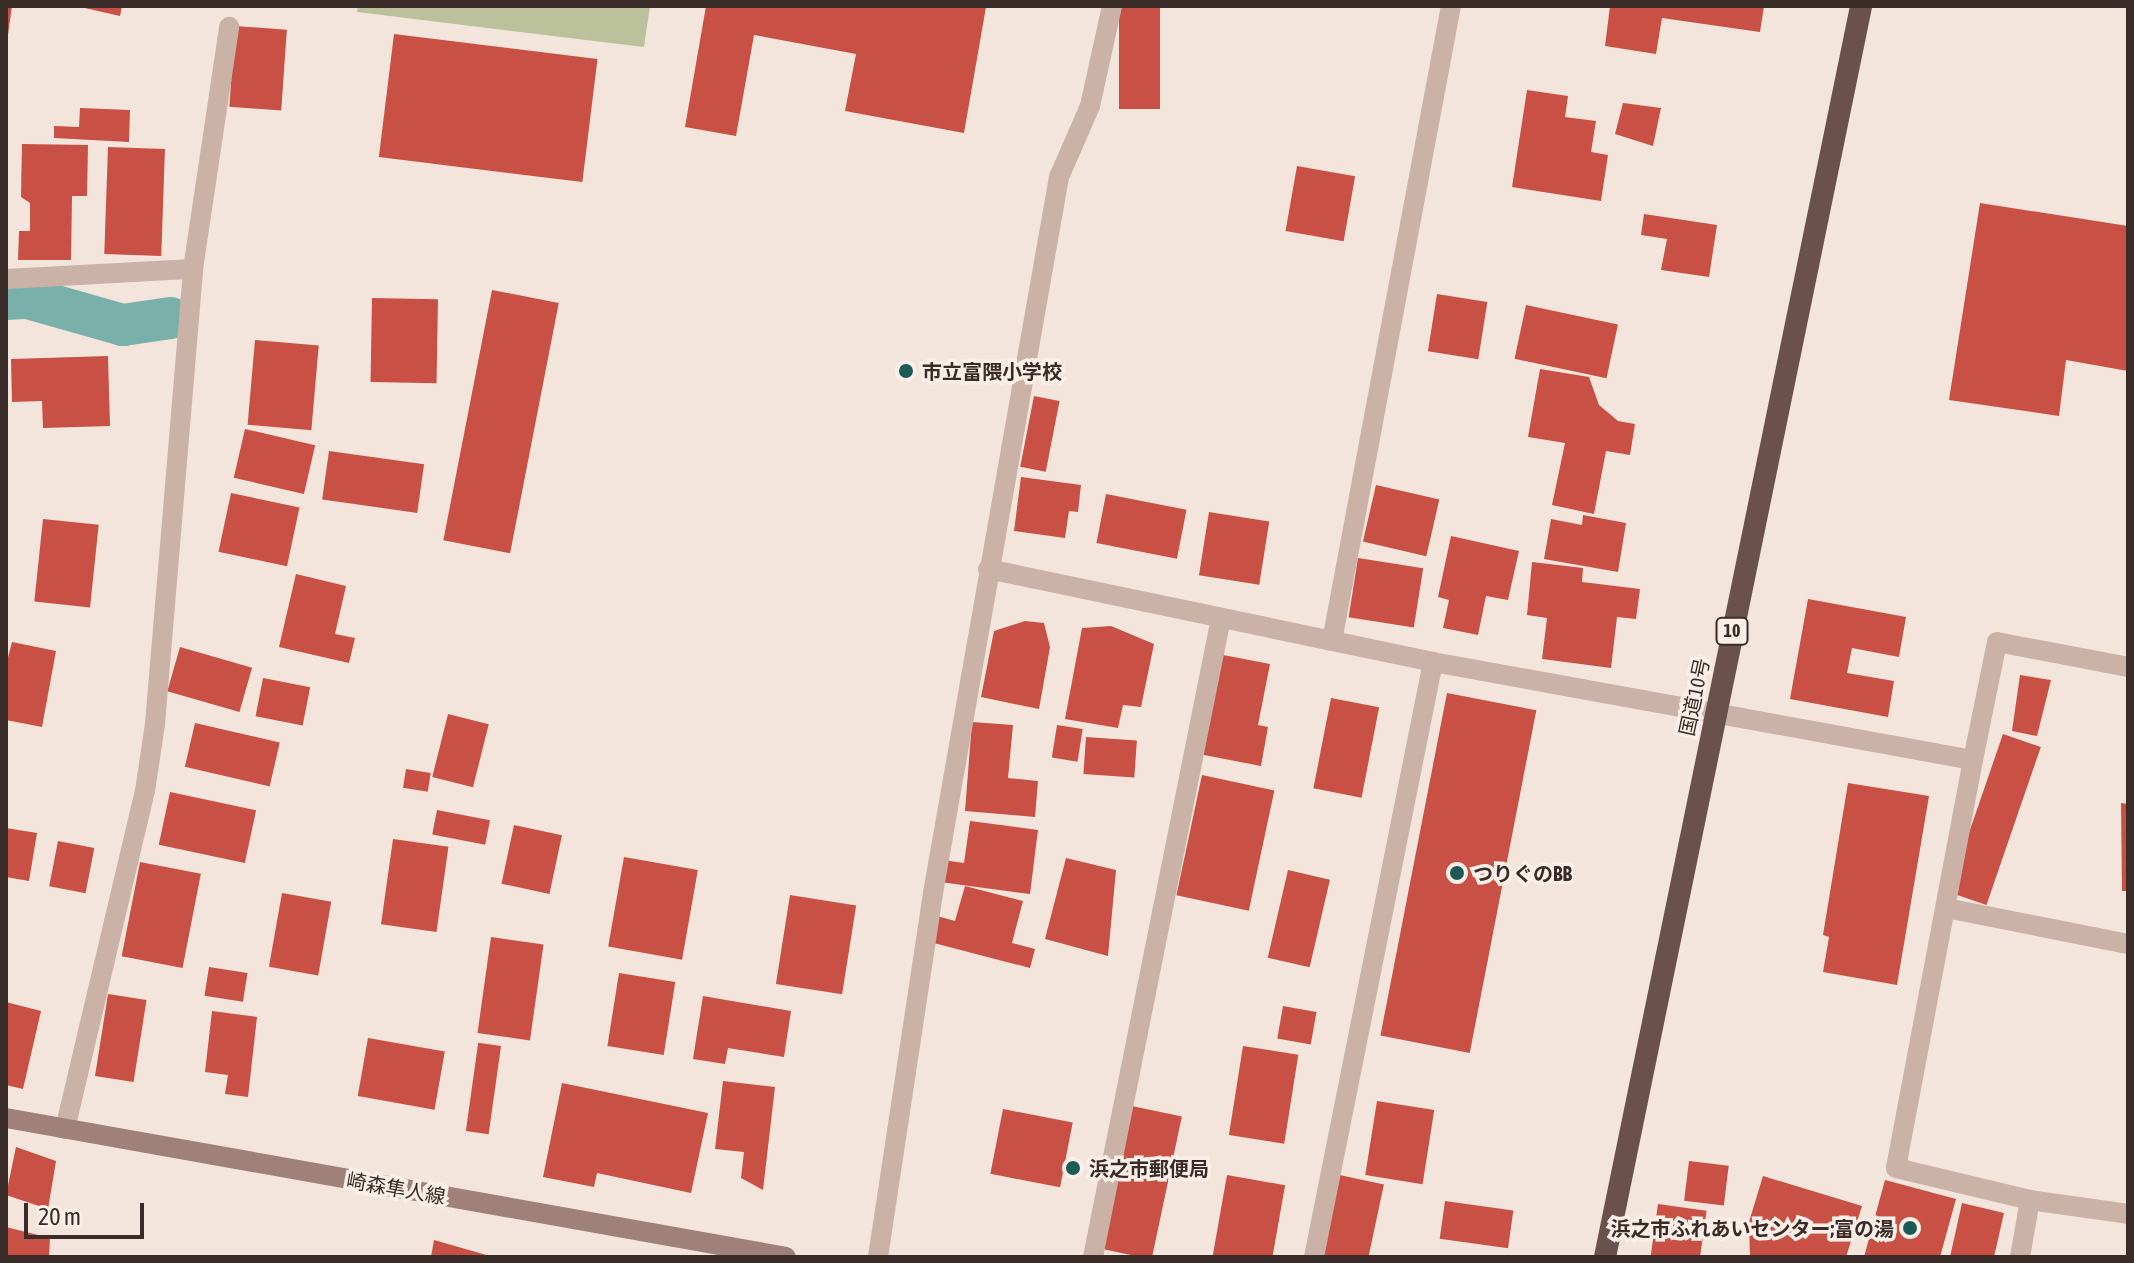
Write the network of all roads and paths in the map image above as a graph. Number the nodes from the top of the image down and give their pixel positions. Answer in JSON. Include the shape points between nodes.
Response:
{"nodes":[{"id":1,"x":1112,"y":6,"type":"edge"},
{"id":2,"x":1451,"y":6,"type":"edge"},
{"id":3,"x":1861,"y":6,"type":"edge"},
{"id":4,"x":229,"y":27,"type":"dead end"},
{"id":5,"x":193,"y":269,"type":"junction"},
{"id":6,"x":6,"y":279,"type":"edge"},
{"id":7,"x":988,"y":569,"type":"junction"},
{"id":8,"x":1221,"y":618,"type":"junction"},
{"id":9,"x":1332,"y":641,"type":"junction"},
{"id":10,"x":1433,"y":662,"type":"junction"},
{"id":11,"x":2128,"y":667,"type":"edge"},
{"id":12,"x":1715,"y":713,"type":"junction"},
{"id":13,"x":1973,"y":760,"type":"junction"},
{"id":14,"x":1946,"y":908,"type":"junction"},
{"id":15,"x":2128,"y":944,"type":"edge"},
{"id":16,"x":6,"y":1118,"type":"edge"},
{"id":17,"x":65,"y":1129,"type":"junction"},
{"id":18,"x":2030,"y":1200,"type":"junction"},
{"id":19,"x":2128,"y":1214,"type":"edge"},
{"id":20,"x":783,"y":1257,"type":"edge"},
{"id":21,"x":878,"y":1257,"type":"edge"},
{"id":22,"x":1093,"y":1257,"type":"edge"},
{"id":23,"x":1314,"y":1257,"type":"edge"},
{"id":24,"x":1605,"y":1257,"type":"edge"},
{"id":25,"x":2020,"y":1257,"type":"edge"}],
"edges":[{"from":1,"to":7,"type":"street","via":[[1090,106],[1059,177]]},
{"from":2,"to":9,"type":"street"},
{"from":3,"to":12,"type":"highway","name":"国道10号","number":"10"},
{"from":4,"to":5,"type":"street"},
{"from":5,"to":6,"type":"street"},
{"from":5,"to":17,"type":"street","via":[[155,724],[145,791]]},
{"from":7,"to":8,"type":"street"},
{"from":7,"to":21,"type":"street"},
{"from":8,"to":9,"type":"street"},
{"from":8,"to":22,"type":"street"},
{"from":9,"to":10,"type":"street"},
{"from":10,"to":12,"type":"street"},
{"from":10,"to":23,"type":"street"},
{"from":11,"to":13,"type":"street","via":[[1997,642]]},
{"from":12,"to":13,"type":"street"},
{"from":12,"to":24,"type":"highway","name":"国道10号","number":"10"},
{"from":13,"to":14,"type":"street"},
{"from":14,"to":15,"type":"street"},
{"from":14,"to":18,"type":"street","via":[[1896,1168]]},
{"from":16,"to":17,"type":"main road","name":"崎森隼人線"},
{"from":17,"to":20,"type":"main road","name":"崎森隼人線"},
{"from":18,"to":19,"type":"street"},
{"from":18,"to":25,"type":"street"}]}
